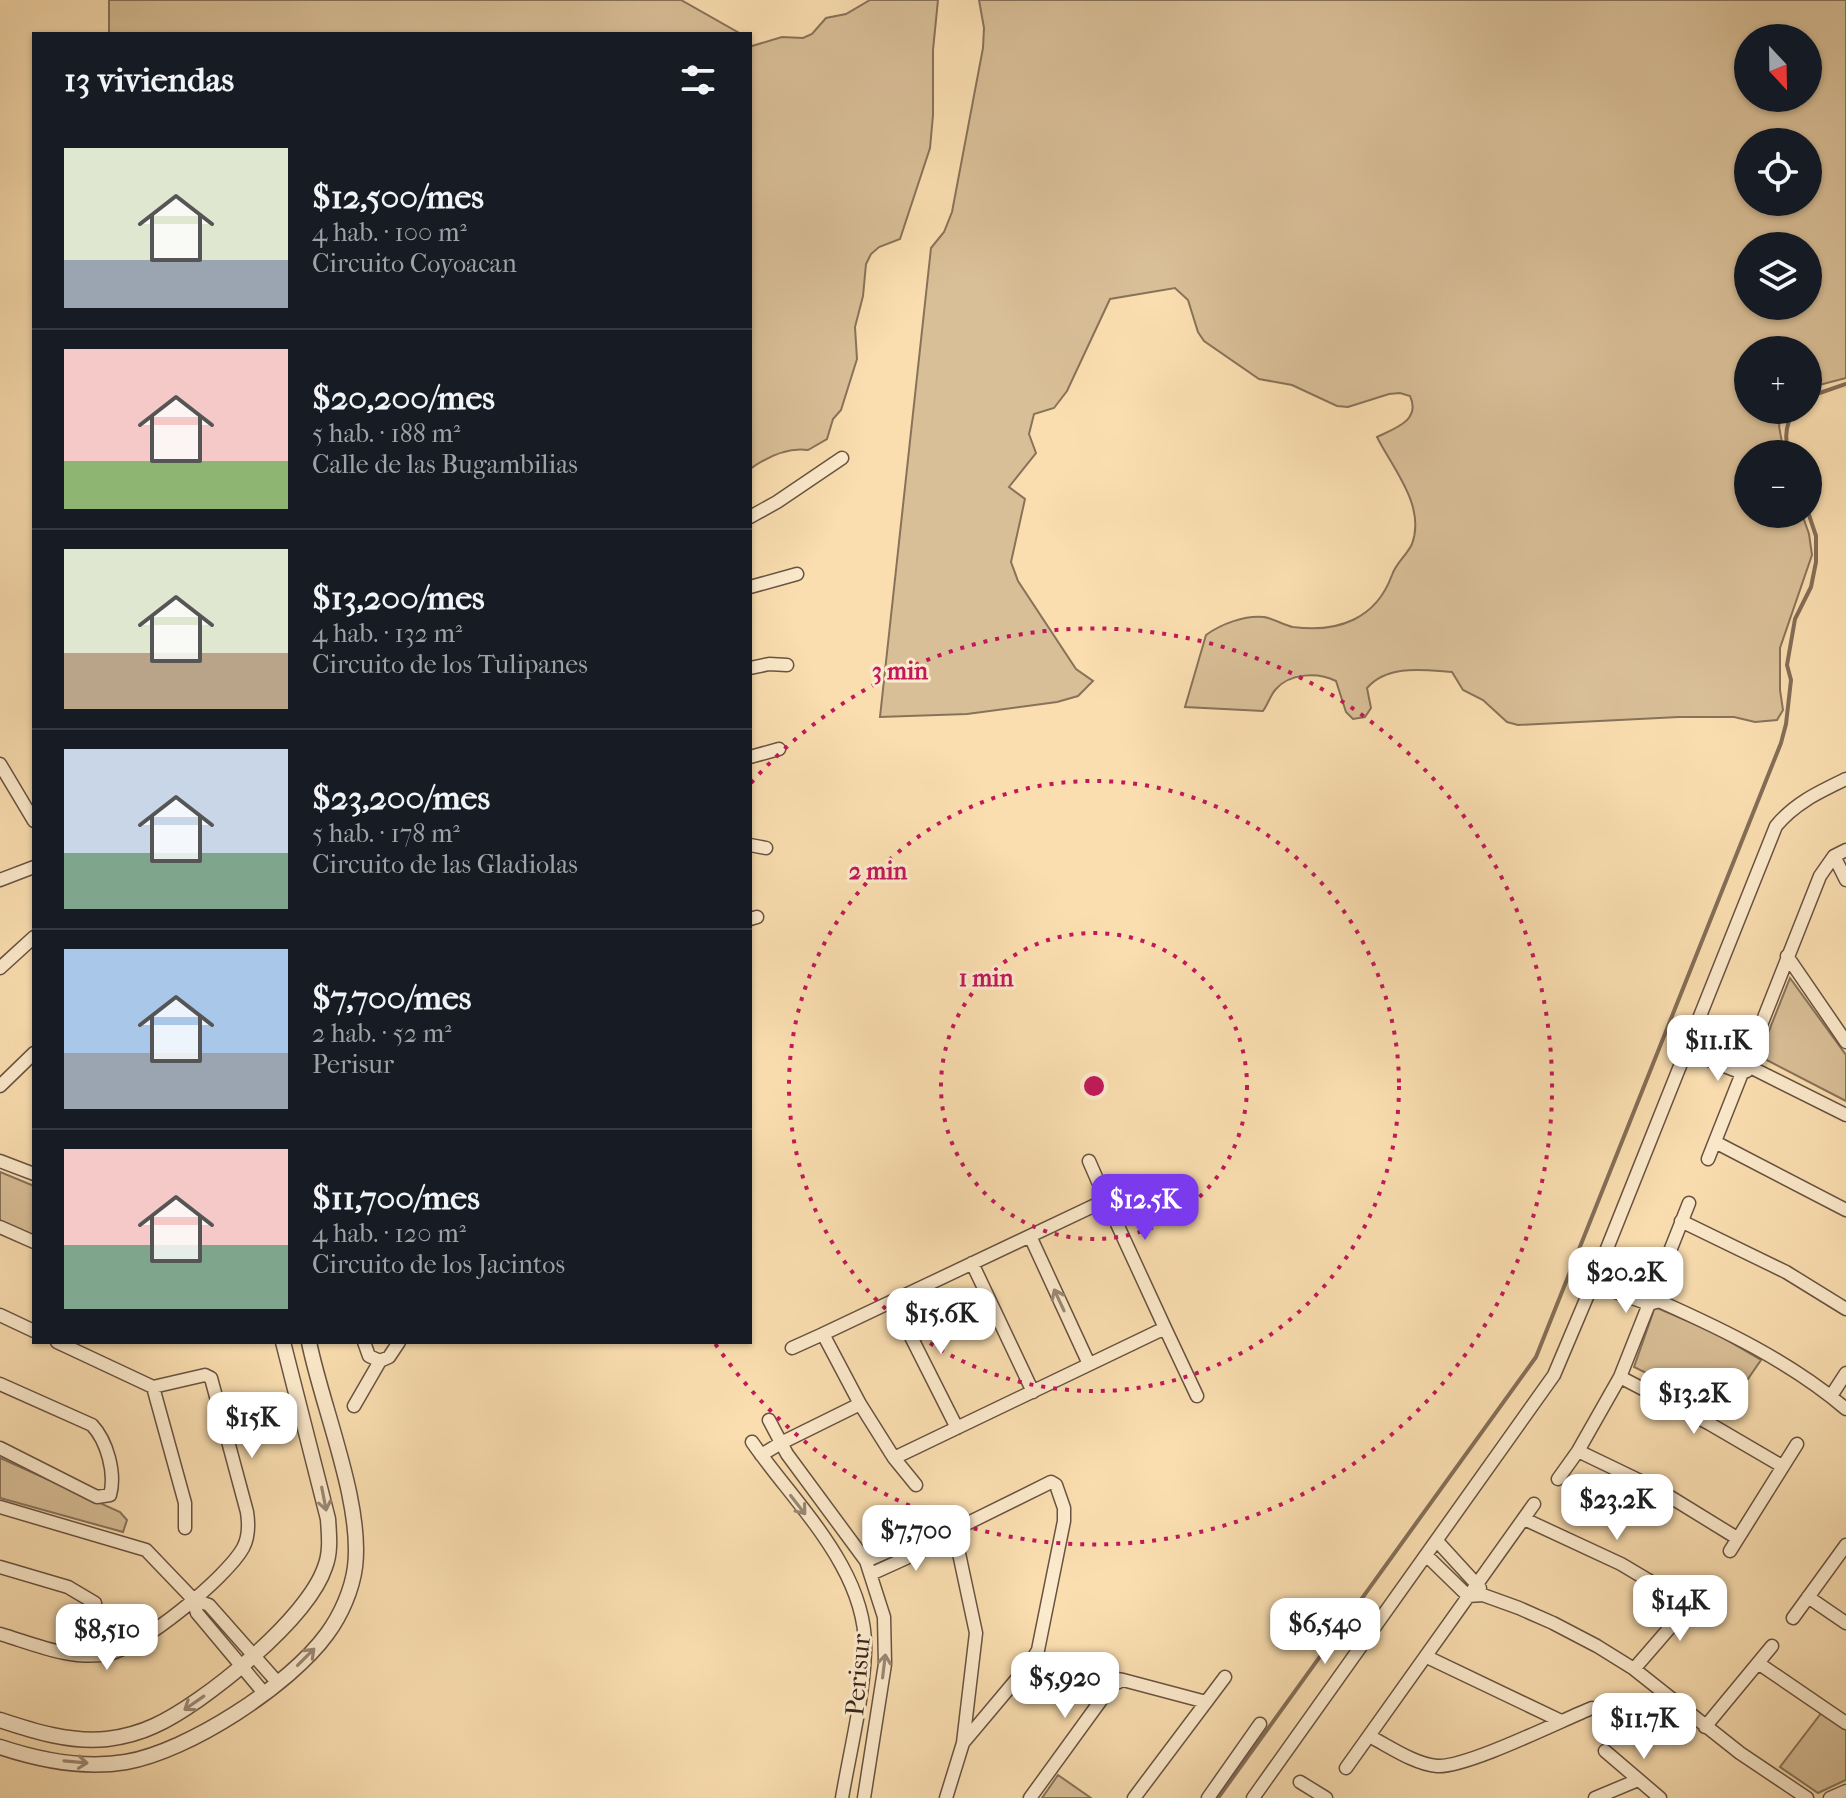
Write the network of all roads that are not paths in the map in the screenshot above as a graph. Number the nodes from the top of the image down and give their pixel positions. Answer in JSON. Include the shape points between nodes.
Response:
{"nodes":[{"id":1,"x":842,"y":458,"type":"dead end"},
{"id":2,"x":752,"y":516,"type":"edge"},
{"id":3,"x":797,"y":574,"type":"dead end"},
{"id":4,"x":752,"y":586,"type":"edge"},
{"id":5,"x":787,"y":665,"type":"dead end"},
{"id":6,"x":752,"y":668,"type":"edge"},
{"id":7,"x":779,"y":749,"type":"dead end"},
{"id":8,"x":752,"y":756,"type":"edge"},
{"id":9,"x":2,"y":772,"type":"edge"},
{"id":10,"x":1846,"y":779,"type":"edge"},
{"id":11,"x":32,"y":818,"type":"edge"},
{"id":12,"x":752,"y":845,"type":"edge"},
{"id":13,"x":766,"y":848,"type":"dead end"},
{"id":14,"x":1840,"y":853,"type":"edge"},
{"id":15,"x":32,"y":868,"type":"edge"},
{"id":16,"x":0,"y":880,"type":"edge"},
{"id":17,"x":1846,"y":880,"type":"edge"},
{"id":18,"x":32,"y":939,"type":"edge"},
{"id":19,"x":1787,"y":956,"type":"junction"},
{"id":20,"x":0,"y":968,"type":"edge"},
{"id":21,"x":1691,"y":1036,"type":"junction"},
{"id":22,"x":1846,"y":1042,"type":"edge"},
{"id":23,"x":1686,"y":1051,"type":"junction"},
{"id":24,"x":32,"y":1055,"type":"edge"},
{"id":25,"x":19,"y":1066,"type":"junction"},
{"id":26,"x":1747,"y":1067,"type":"junction"},
{"id":27,"x":32,"y":1072,"type":"edge"},
{"id":28,"x":0,"y":1086,"type":"edge"},
{"id":29,"x":1846,"y":1115,"type":"edge"},
{"id":30,"x":1715,"y":1142,"type":"junction"},
{"id":31,"x":1708,"y":1159,"type":"dead end"},
{"id":32,"x":0,"y":1161,"type":"edge"},
{"id":33,"x":1089,"y":1161,"type":"dead end"},
{"id":34,"x":32,"y":1173,"type":"edge"},
{"id":35,"x":1106,"y":1200,"type":"junction"},
{"id":36,"x":1689,"y":1203,"type":"dead end"},
{"id":37,"x":1846,"y":1210,"type":"edge"},
{"id":38,"x":1681,"y":1221,"type":"junction"},
{"id":39,"x":0,"y":1227,"type":"edge"},
{"id":40,"x":1030,"y":1236,"type":"junction"},
{"id":41,"x":32,"y":1241,"type":"edge"},
{"id":42,"x":972,"y":1263,"type":"junction"},
{"id":43,"x":1596,"y":1278,"type":"junction"},
{"id":44,"x":1653,"y":1300,"type":"junction"},
{"id":45,"x":893,"y":1301,"type":"junction"},
{"id":46,"x":1846,"y":1309,"type":"edge"},
{"id":47,"x":0,"y":1315,"type":"edge"},
{"id":48,"x":1165,"y":1328,"type":"junction"},
{"id":49,"x":32,"y":1330,"type":"edge"},
{"id":50,"x":823,"y":1334,"type":"junction"},
{"id":51,"x":61,"y":1344,"type":"edge"},
{"id":52,"x":284,"y":1344,"type":"edge"},
{"id":53,"x":310,"y":1344,"type":"edge"},
{"id":54,"x":365,"y":1344,"type":"edge"},
{"id":55,"x":398,"y":1344,"type":"edge"},
{"id":56,"x":792,"y":1348,"type":"dead end"},
{"id":57,"x":380,"y":1361,"type":"junction"},
{"id":58,"x":1089,"y":1364,"type":"junction"},
{"id":59,"x":1846,"y":1373,"type":"edge"},
{"id":60,"x":1620,"y":1377,"type":"junction"},
{"id":61,"x":0,"y":1384,"type":"edge"},
{"id":62,"x":153,"y":1387,"type":"junction"},
{"id":63,"x":1033,"y":1392,"type":"junction"},
{"id":64,"x":1197,"y":1396,"type":"dead end"},
{"id":65,"x":1831,"y":1396,"type":"junction"},
{"id":66,"x":860,"y":1404,"type":"junction"},
{"id":67,"x":354,"y":1406,"type":"dead end"},
{"id":68,"x":1846,"y":1409,"type":"edge"},
{"id":69,"x":769,"y":1420,"type":"dead end"},
{"id":70,"x":957,"y":1428,"type":"junction"},
{"id":71,"x":752,"y":1442,"type":"dead end"},
{"id":72,"x":781,"y":1443,"type":"junction"},
{"id":73,"x":1797,"y":1444,"type":"dead end"},
{"id":74,"x":0,"y":1448,"type":"edge"},
{"id":75,"x":1578,"y":1451,"type":"junction"},
{"id":76,"x":761,"y":1455,"type":"junction"},
{"id":77,"x":894,"y":1458,"type":"junction"},
{"id":78,"x":1782,"y":1466,"type":"junction"},
{"id":79,"x":1558,"y":1479,"type":"dead end"},
{"id":80,"x":916,"y":1485,"type":"dead end"},
{"id":81,"x":1534,"y":1504,"type":"dead end"},
{"id":82,"x":0,"y":1507,"type":"edge"},
{"id":83,"x":1524,"y":1519,"type":"junction"},
{"id":84,"x":185,"y":1528,"type":"dead end"},
{"id":85,"x":954,"y":1530,"type":"junction"},
{"id":86,"x":1737,"y":1538,"type":"junction"},
{"id":87,"x":1437,"y":1541,"type":"junction"},
{"id":88,"x":1846,"y":1545,"type":"edge"},
{"id":89,"x":1730,"y":1551,"type":"dead end"},
{"id":90,"x":1427,"y":1556,"type":"junction"},
{"id":91,"x":326,"y":1565,"type":"junction"},
{"id":92,"x":0,"y":1567,"type":"edge"},
{"id":93,"x":869,"y":1567,"type":"junction"},
{"id":94,"x":355,"y":1568,"type":"junction"},
{"id":95,"x":1480,"y":1589,"type":"junction"},
{"id":96,"x":1468,"y":1596,"type":"junction"},
{"id":97,"x":1808,"y":1597,"type":"junction"},
{"id":98,"x":193,"y":1599,"type":"junction"},
{"id":99,"x":95,"y":1603,"type":"dead end"},
{"id":100,"x":1793,"y":1618,"type":"dead end"},
{"id":101,"x":224,"y":1622,"type":"junction"},
{"id":102,"x":1846,"y":1623,"type":"edge"},
{"id":103,"x":212,"y":1632,"type":"junction"},
{"id":104,"x":0,"y":1634,"type":"edge"},
{"id":105,"x":1772,"y":1646,"type":"dead end"},
{"id":106,"x":254,"y":1654,"type":"junction"},
{"id":107,"x":1427,"y":1657,"type":"junction"},
{"id":108,"x":1758,"y":1663,"type":"junction"},
{"id":109,"x":239,"y":1666,"type":"junction"},
{"id":110,"x":1634,"y":1669,"type":"junction"},
{"id":111,"x":1091,"y":1675,"type":"dead end"},
{"id":112,"x":1225,"y":1677,"type":"dead end"},
{"id":113,"x":1123,"y":1680,"type":"junction"},
{"id":114,"x":278,"y":1683,"type":"junction"},
{"id":115,"x":264,"y":1693,"type":"junction"},
{"id":116,"x":1206,"y":1702,"type":"junction"},
{"id":117,"x":1592,"y":1708,"type":"dead end"},
{"id":118,"x":0,"y":1720,"type":"edge"},
{"id":119,"x":1561,"y":1721,"type":"junction"},
{"id":120,"x":1846,"y":1723,"type":"edge"},
{"id":121,"x":1260,"y":1724,"type":"dead end"},
{"id":122,"x":1705,"y":1727,"type":"junction"},
{"id":123,"x":1369,"y":1736,"type":"junction"},
{"id":124,"x":963,"y":1743,"type":"junction"},
{"id":125,"x":0,"y":1747,"type":"edge"},
{"id":126,"x":1605,"y":1751,"type":"dead end"},
{"id":127,"x":1346,"y":1768,"type":"dead end"},
{"id":128,"x":1638,"y":1780,"type":"junction"},
{"id":129,"x":1300,"y":1782,"type":"dead end"},
{"id":130,"x":1846,"y":1791,"type":"edge"},
{"id":131,"x":842,"y":1798,"type":"edge"},
{"id":132,"x":864,"y":1798,"type":"edge"},
{"id":133,"x":946,"y":1798,"type":"edge"},
{"id":134,"x":1030,"y":1798,"type":"edge"},
{"id":135,"x":1134,"y":1798,"type":"edge"},
{"id":136,"x":1208,"y":1798,"type":"edge"},
{"id":137,"x":1253,"y":1798,"type":"edge"},
{"id":138,"x":1325,"y":1798,"type":"edge"},
{"id":139,"x":1597,"y":1798,"type":"edge"},
{"id":140,"x":1660,"y":1798,"type":"edge"},
{"id":141,"x":1805,"y":1798,"type":"edge"},
{"id":142,"x":1830,"y":1798,"type":"edge"}],
"edges":[{"from":1,"to":2,"type":"street"},
{"from":3,"to":4,"type":"street"},
{"from":5,"to":6,"type":"street"},
{"from":7,"to":8,"type":"street"},
{"from":9,"to":11,"type":"street"},
{"from":10,"to":21,"type":"street","via":[[1805,800],[1776,826]]},
{"from":12,"to":13,"type":"street"},
{"from":14,"to":17,"type":"street"},
{"from":14,"to":19,"type":"street","via":[[1820,876]]},
{"from":15,"to":16,"type":"street"},
{"from":18,"to":20,"type":"street"},
{"from":19,"to":22,"type":"street"},
{"from":19,"to":26,"type":"street"},
{"from":21,"to":23,"type":"street"},
{"from":21,"to":26,"type":"street"},
{"from":23,"to":26,"type":"street"},
{"from":23,"to":43,"type":"street"},
{"from":24,"to":25,"type":"street"},
{"from":25,"to":27,"type":"street"},
{"from":25,"to":28,"type":"street"},
{"from":26,"to":29,"type":"street"},
{"from":26,"to":30,"type":"street"},
{"from":30,"to":31,"type":"street"},
{"from":30,"to":37,"type":"street"},
{"from":32,"to":34,"type":"street"},
{"from":33,"to":35,"type":"street"},
{"from":35,"to":40,"type":"street"},
{"from":35,"to":48,"type":"street"},
{"from":36,"to":38,"type":"street"},
{"from":38,"to":44,"type":"street"},
{"from":38,"to":46,"type":"street","via":[[1786,1272]]},
{"from":39,"to":41,"type":"street"},
{"from":40,"to":42,"type":"street"},
{"from":58,"to":40,"type":"street","one_way":true},
{"from":42,"to":45,"type":"street"},
{"from":42,"to":63,"type":"street"},
{"from":43,"to":44,"type":"street"},
{"from":43,"to":87,"type":"street","via":[[1554,1375]]},
{"from":44,"to":60,"type":"street"},
{"from":44,"to":65,"type":"street","via":[[1730,1334]]},
{"from":45,"to":50,"type":"street"},
{"from":45,"to":70,"type":"street"},
{"from":47,"to":49,"type":"street"},
{"from":48,"to":58,"type":"street"},
{"from":48,"to":64,"type":"street"},
{"from":50,"to":56,"type":"street"},
{"from":50,"to":66,"type":"street"},
{"from":51,"to":62,"type":"street"},
{"from":52,"to":91,"type":"street","one_way":true,"via":[[324,1497]]},
{"from":53,"to":94,"type":"street","via":[[344,1476]]},
{"from":54,"to":57,"type":"street","via":[[369,1356]]},
{"from":55,"to":57,"type":"street"},
{"from":57,"to":67,"type":"street"},
{"from":58,"to":63,"type":"street"},
{"from":59,"to":65,"type":"street"},
{"from":60,"to":75,"type":"street"},
{"from":60,"to":78,"type":"street"},
{"from":61,"to":74,"type":"street","via":[[92,1425],[107,1451],[110,1495],[97,1497]]},
{"from":62,"to":84,"type":"street","via":[[185,1503]]},
{"from":62,"to":98,"type":"street","via":[[211,1378],[247,1512],[242,1550]]},
{"from":63,"to":70,"type":"street"},
{"from":65,"to":68,"type":"street"},
{"from":66,"to":72,"type":"street"},
{"from":66,"to":77,"type":"street"},
{"from":69,"to":72,"type":"street","name":"Perisur"},
{"from":70,"to":77,"type":"street"},
{"from":71,"to":76,"type":"street","name":"Perisur"},
{"from":72,"to":76,"type":"street"},
{"from":72,"to":93,"type":"street","name":"Perisur"},
{"from":73,"to":78,"type":"street"},
{"from":75,"to":79,"type":"street"},
{"from":75,"to":86,"type":"street","via":[[1659,1490]]},
{"from":76,"to":131,"type":"street","name":"Perisur","one_way":true,"via":[[831,1549],[857,1603],[865,1652]]},
{"from":77,"to":80,"type":"street"},
{"from":78,"to":86,"type":"street"},
{"from":81,"to":83,"type":"street"},
{"from":82,"to":98,"type":"street","via":[[146,1550]]},
{"from":83,"to":95,"type":"street"},
{"from":83,"to":110,"type":"street","via":[[1694,1600]]},
{"from":85,"to":93,"type":"street","via":[[946,1540]]},
{"from":85,"to":124,"type":"street","via":[[976,1633]]},
{"from":85,"to":124,"type":"street","via":[[1051,1482],[1064,1508],[1038,1650]]},
{"from":86,"to":89,"type":"street"},
{"from":87,"to":90,"type":"street"},
{"from":87,"to":95,"type":"street"},
{"from":88,"to":97,"type":"street"},
{"from":90,"to":96,"type":"street"},
{"from":90,"to":137,"type":"street"},
{"from":91,"to":94,"type":"street"},
{"from":91,"to":106,"type":"street","via":[[307,1601]]},
{"from":92,"to":99,"type":"street","via":[[68,1587]]},
{"from":132,"to":93,"type":"street","name":"Perisur","one_way":true,"via":[[886,1650],[884,1617]]},
{"from":114,"to":94,"type":"street","one_way":true,"via":[[327,1634]]},
{"from":95,"to":96,"type":"street"},
{"from":95,"to":110,"type":"street"},
{"from":96,"to":107,"type":"street"},
{"from":97,"to":100,"type":"street"},
{"from":97,"to":102,"type":"street"},
{"from":98,"to":101,"type":"street","via":[[209,1605]]},
{"from":98,"to":103,"type":"street"},
{"from":98,"to":104,"type":"street","via":[[139,1641],[109,1654],[67,1654]]},
{"from":101,"to":103,"type":"street"},
{"from":101,"to":106,"type":"street"},
{"from":103,"to":109,"type":"street"},
{"from":105,"to":108,"type":"street"},
{"from":106,"to":109,"type":"street"},
{"from":106,"to":114,"type":"street"},
{"from":107,"to":119,"type":"street"},
{"from":107,"to":123,"type":"street"},
{"from":108,"to":120,"type":"street"},
{"from":108,"to":122,"type":"street"},
{"from":109,"to":115,"type":"street"},
{"from":109,"to":118,"type":"street","one_way":true,"via":[[197,1701],[134,1733],[68,1738]]},
{"from":110,"to":122,"type":"street"},
{"from":111,"to":113,"type":"street"},
{"from":112,"to":116,"type":"street"},
{"from":113,"to":116,"type":"street"},
{"from":113,"to":134,"type":"street","via":[[1112,1685]]},
{"from":114,"to":115,"type":"street"},
{"from":125,"to":115,"type":"street","one_way":true,"via":[[80,1763],[125,1762],[199,1734]]},
{"from":116,"to":135,"type":"street"},
{"from":117,"to":119,"type":"street"},
{"from":119,"to":123,"type":"street","via":[[1469,1760],[1439,1766]]},
{"from":121,"to":136,"type":"street"},
{"from":122,"to":141,"type":"street"},
{"from":123,"to":127,"type":"street"},
{"from":124,"to":133,"type":"street"},
{"from":126,"to":128,"type":"street"},
{"from":128,"to":139,"type":"street"},
{"from":128,"to":140,"type":"street"},
{"from":129,"to":138,"type":"street"},
{"from":130,"to":142,"type":"street"}]}
